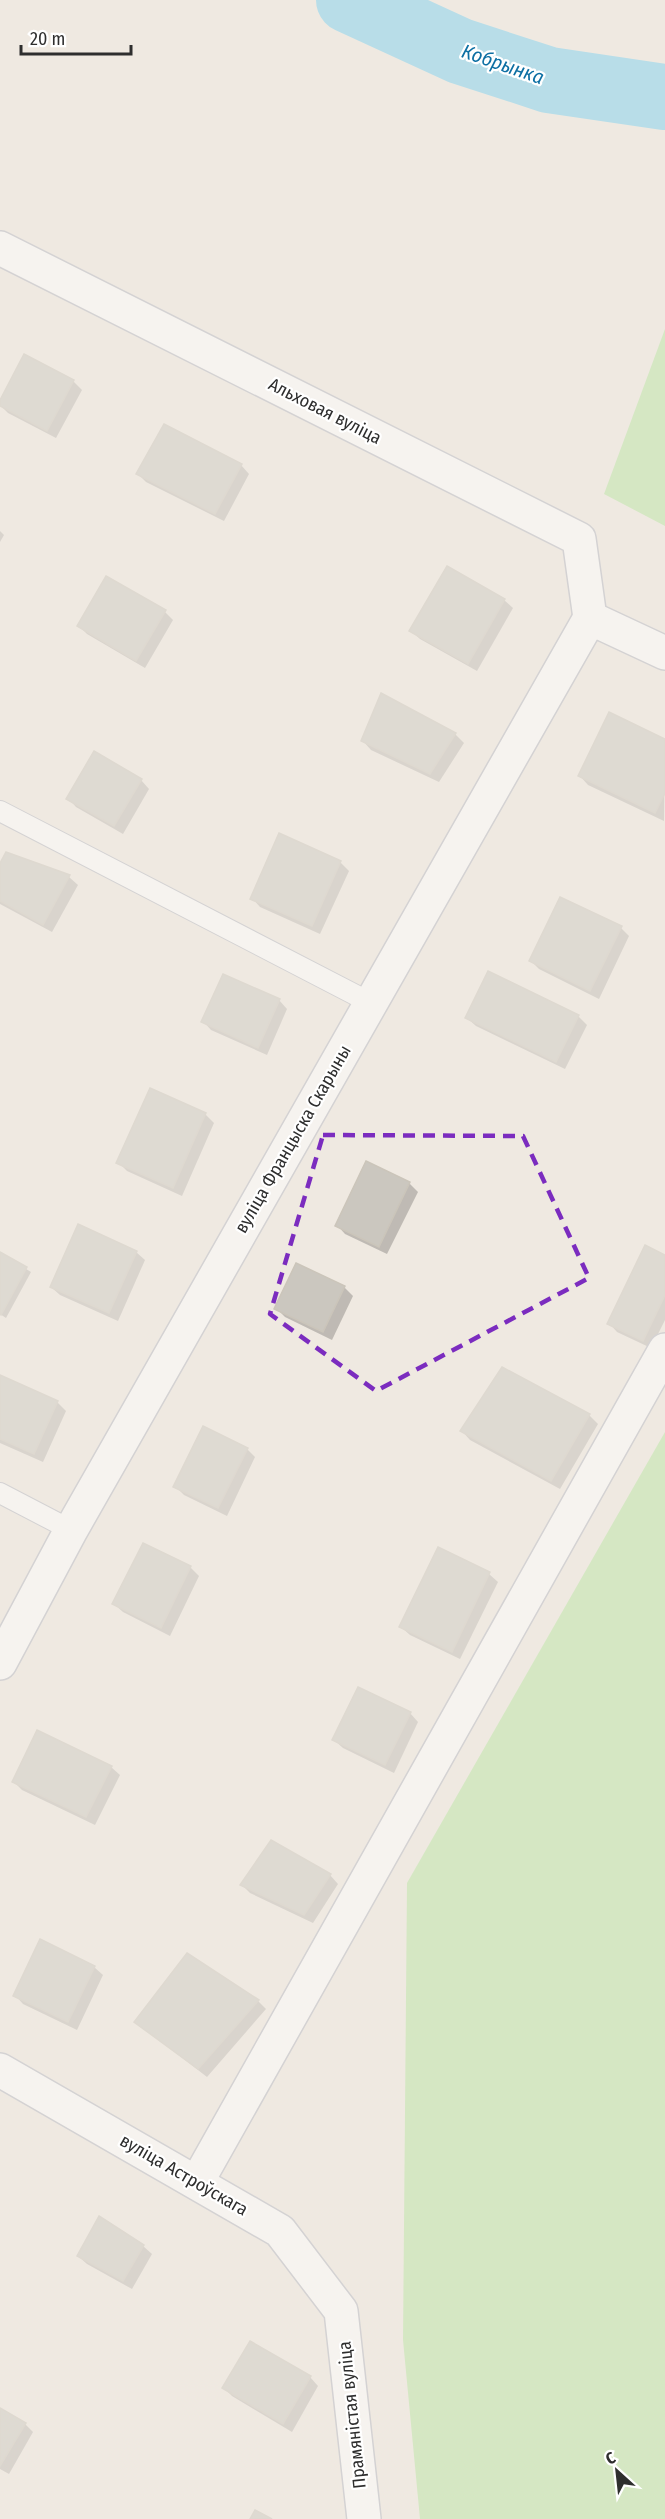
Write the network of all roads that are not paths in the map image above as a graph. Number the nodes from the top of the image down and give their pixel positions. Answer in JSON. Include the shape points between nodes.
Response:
{"nodes":[{"id":1,"x":0,"y":248,"type":"edge"},
{"id":2,"x":590,"y":618,"type":"junction"},
{"id":3,"x":665,"y":653,"type":"edge"},
{"id":4,"x":0,"y":811,"type":"edge"},
{"id":5,"x":371,"y":1003,"type":"junction"},
{"id":6,"x":665,"y":1350,"type":"edge"},
{"id":7,"x":0,"y":1493,"type":"edge"},
{"id":8,"x":71,"y":1530,"type":"junction"},
{"id":9,"x":0,"y":1663,"type":"edge"},
{"id":10,"x":0,"y":2070,"type":"edge"},
{"id":11,"x":197,"y":2182,"type":"junction"},
{"id":12,"x":341,"y":2311,"type":"joint"},
{"id":13,"x":364,"y":2519,"type":"edge"}],
"edges":[{"from":1,"to":2,"type":"street","name":"Альховая вуліца","via":[[579,539]]},
{"from":2,"to":3,"type":"street"},
{"from":2,"to":5,"type":"street","name":"вуліца Францыска Скарыны"},
{"from":4,"to":5,"type":"lane"},
{"from":5,"to":8,"type":"street","name":"вуліца Францыска Скарыны"},
{"from":6,"to":11,"type":"street"},
{"from":7,"to":8,"type":"lane"},
{"from":8,"to":9,"type":"street","name":"вуліца Францыска Скарыны"},
{"from":10,"to":11,"type":"street","name":"вуліца Астроўскага"},
{"from":11,"to":12,"type":"street","name":"вуліца Астроўскага","via":[[280,2231]]},
{"from":12,"to":13,"type":"street","name":"Прамяністая вуліца"}]}
